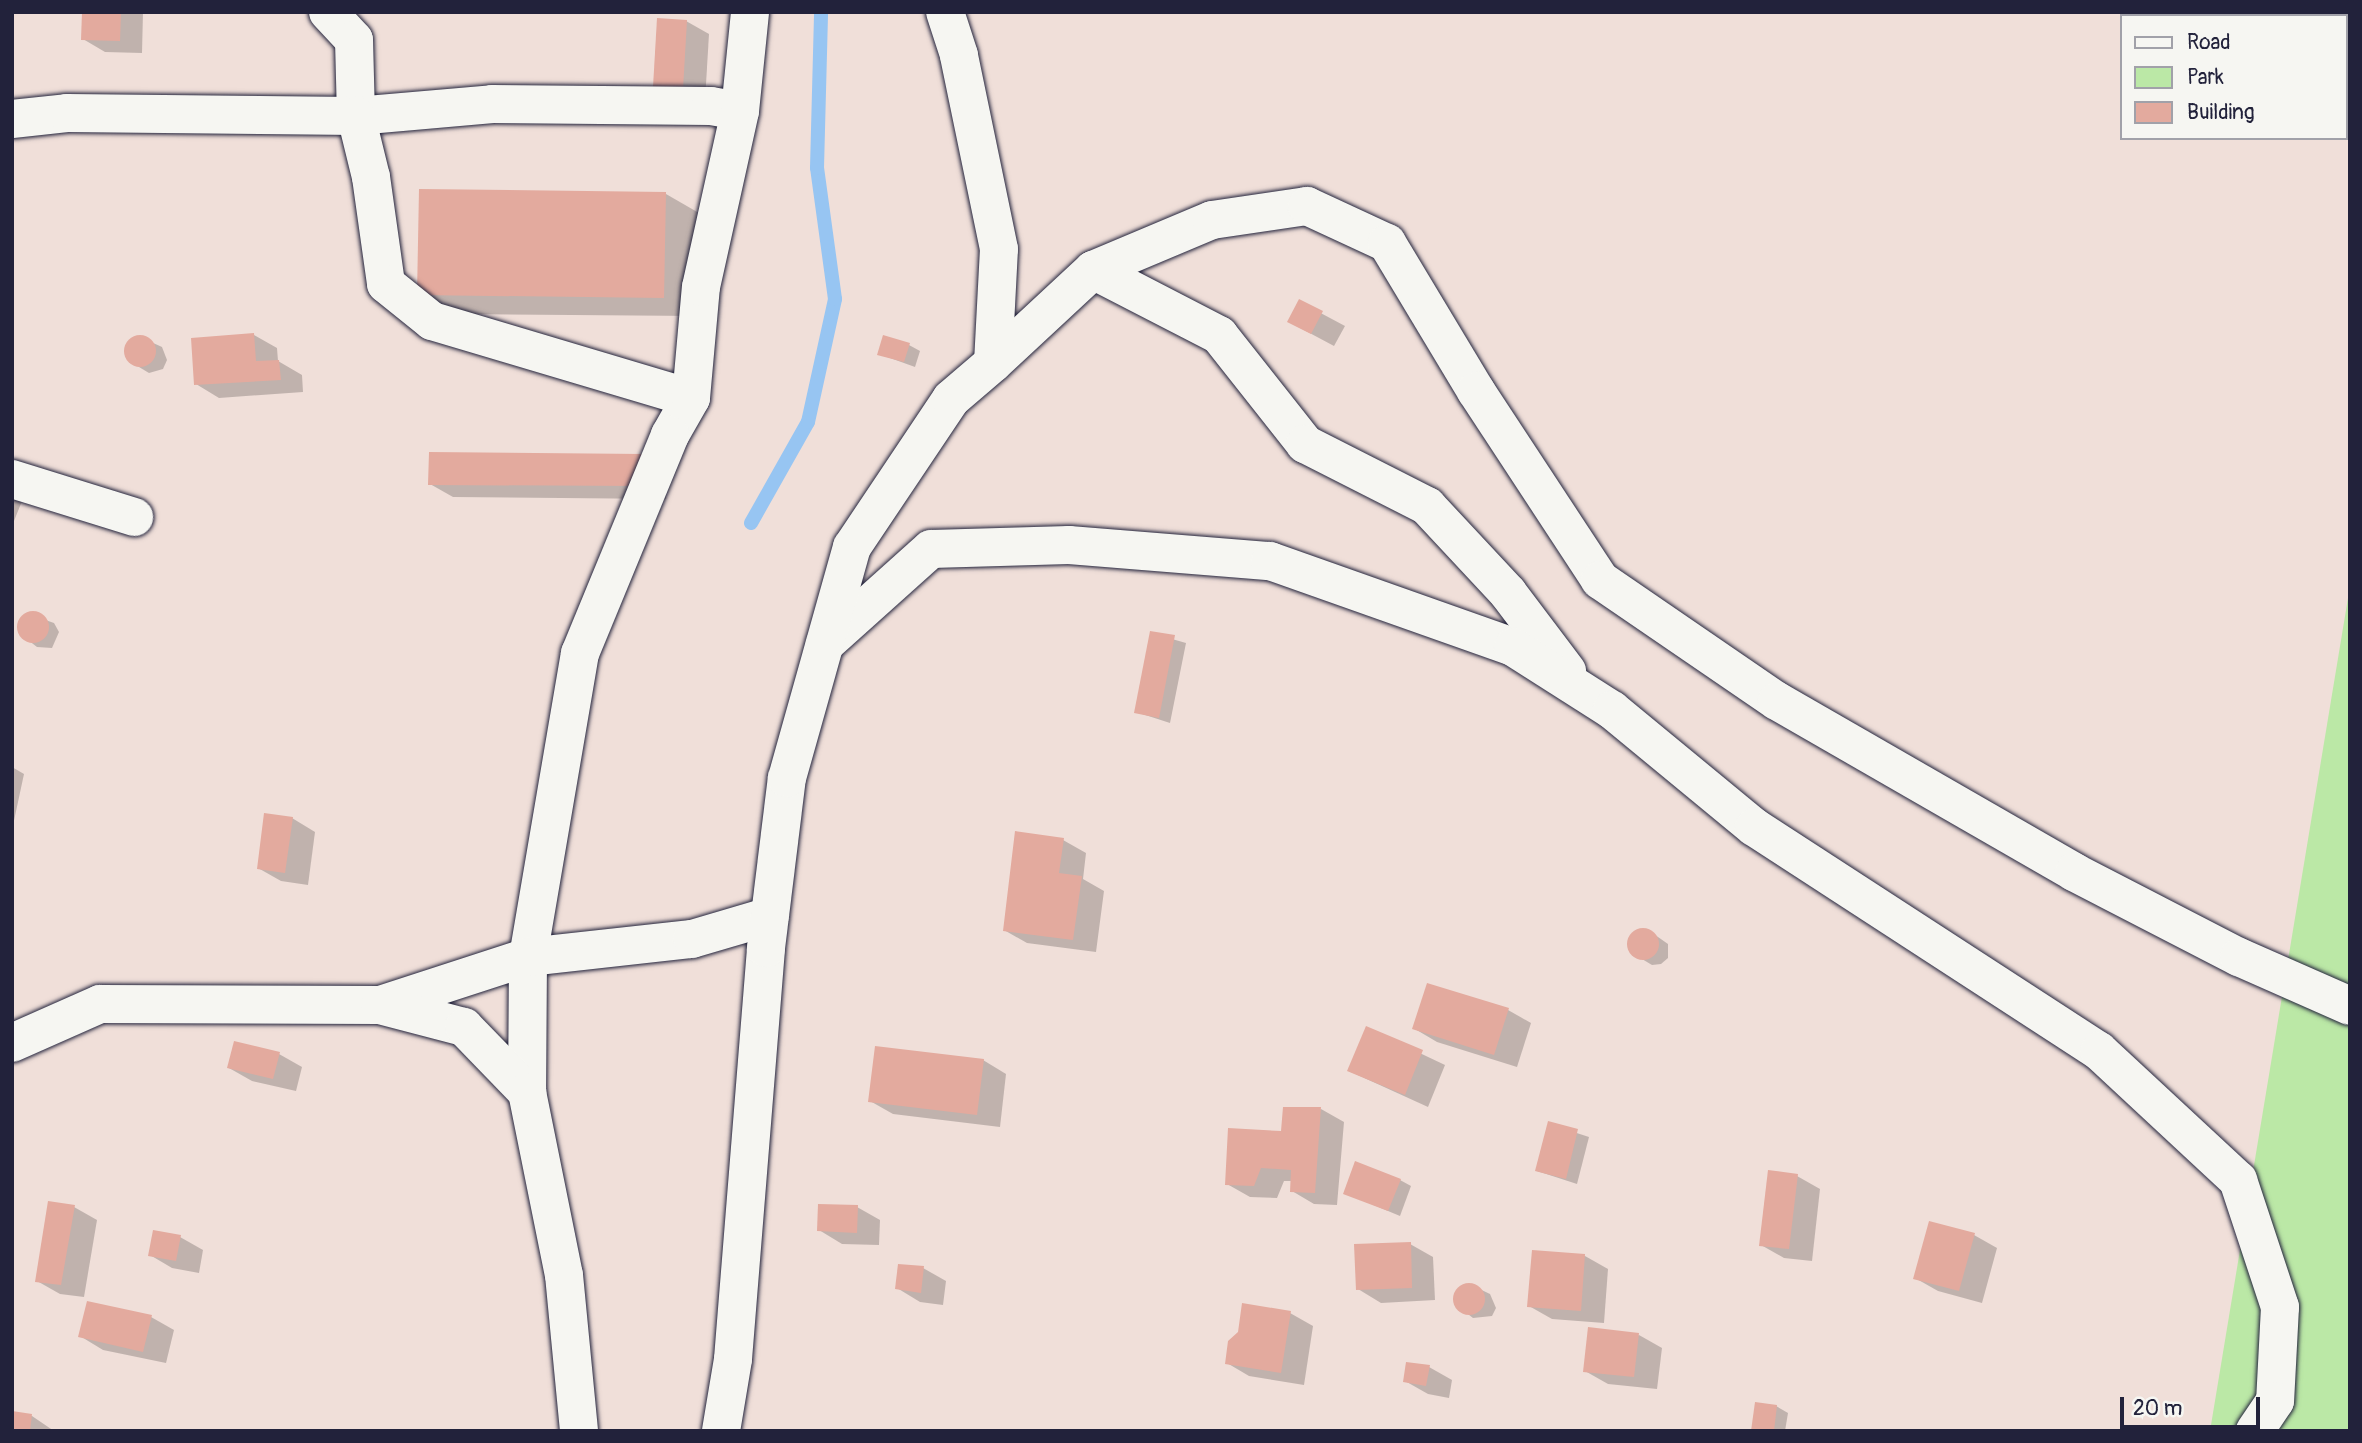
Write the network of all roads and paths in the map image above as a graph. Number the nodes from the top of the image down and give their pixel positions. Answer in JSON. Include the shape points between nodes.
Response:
{"nodes":[{"id":1,"x":328,"y":12,"type":"edge"},
{"id":2,"x":750,"y":12,"type":"edge"},
{"id":3,"x":945,"y":12,"type":"edge"},
{"id":4,"x":740,"y":111,"type":"junction"},
{"id":5,"x":356,"y":116,"type":"junction"},
{"id":6,"x":12,"y":118,"type":"edge"},
{"id":7,"x":1093,"y":270,"type":"junction"},
{"id":8,"x":993,"y":363,"type":"junction"},
{"id":9,"x":691,"y":398,"type":"junction"},
{"id":10,"x":12,"y":479,"type":"edge"},
{"id":11,"x":134,"y":517,"type":"dead end"},
{"id":12,"x":825,"y":644,"type":"junction"},
{"id":13,"x":1582,"y":691,"type":"junction"},
{"id":14,"x":770,"y":916,"type":"junction"},
{"id":15,"x":528,"y":957,"type":"junction"},
{"id":16,"x":380,"y":1005,"type":"junction"},
{"id":17,"x":2350,"y":1006,"type":"edge"},
{"id":18,"x":12,"y":1043,"type":"edge"},
{"id":19,"x":527,"y":1092,"type":"junction"},
{"id":20,"x":579,"y":1431,"type":"edge"},
{"id":21,"x":721,"y":1431,"type":"edge"},
{"id":22,"x":2255,"y":1431,"type":"edge"}],
"edges":[{"from":1,"to":5,"type":"street","via":[[354,40]]},
{"from":2,"to":4,"type":"street"},
{"from":3,"to":8,"type":"street","via":[[959,55],[999,249]]},
{"from":4,"to":5,"type":"street","via":[[710,106],[492,104]]},
{"from":4,"to":9,"type":"street","via":[[701,287]]},
{"from":5,"to":6,"type":"street","via":[[67,113]]},
{"from":5,"to":9,"type":"street","via":[[371,177],[386,284],[432,321]]},
{"from":7,"to":8,"type":"street"},
{"from":7,"to":13,"type":"street","via":[[1219,335],[1305,444],[1427,506],[1508,593]]},
{"from":7,"to":17,"type":"street","via":[[1212,220],[1307,206],[1387,243],[1476,391],[1600,580],[1777,701],[2074,872],[2239,957]]},
{"from":8,"to":12,"type":"street","via":[[951,399],[852,547]]},
{"from":9,"to":15,"type":"street","via":[[670,435],[580,653]]},
{"from":10,"to":11,"type":"street"},
{"from":12,"to":13,"type":"street","via":[[931,549],[1069,545],[1270,561],[1513,647]]},
{"from":12,"to":14,"type":"street","via":[[787,778]]},
{"from":13,"to":22,"type":"street","via":[[1612,710],[1754,827],[2099,1051],[2238,1180],[2280,1307],[2275,1401]]},
{"from":14,"to":15,"type":"street","via":[[692,939]]},
{"from":14,"to":21,"type":"street","via":[[733,1359]]},
{"from":15,"to":16,"type":"street"},
{"from":15,"to":19,"type":"street"},
{"from":16,"to":18,"type":"street","via":[[100,1004]]},
{"from":16,"to":19,"type":"street","via":[[464,1027]]},
{"from":19,"to":20,"type":"street","via":[[564,1275]]}]}
